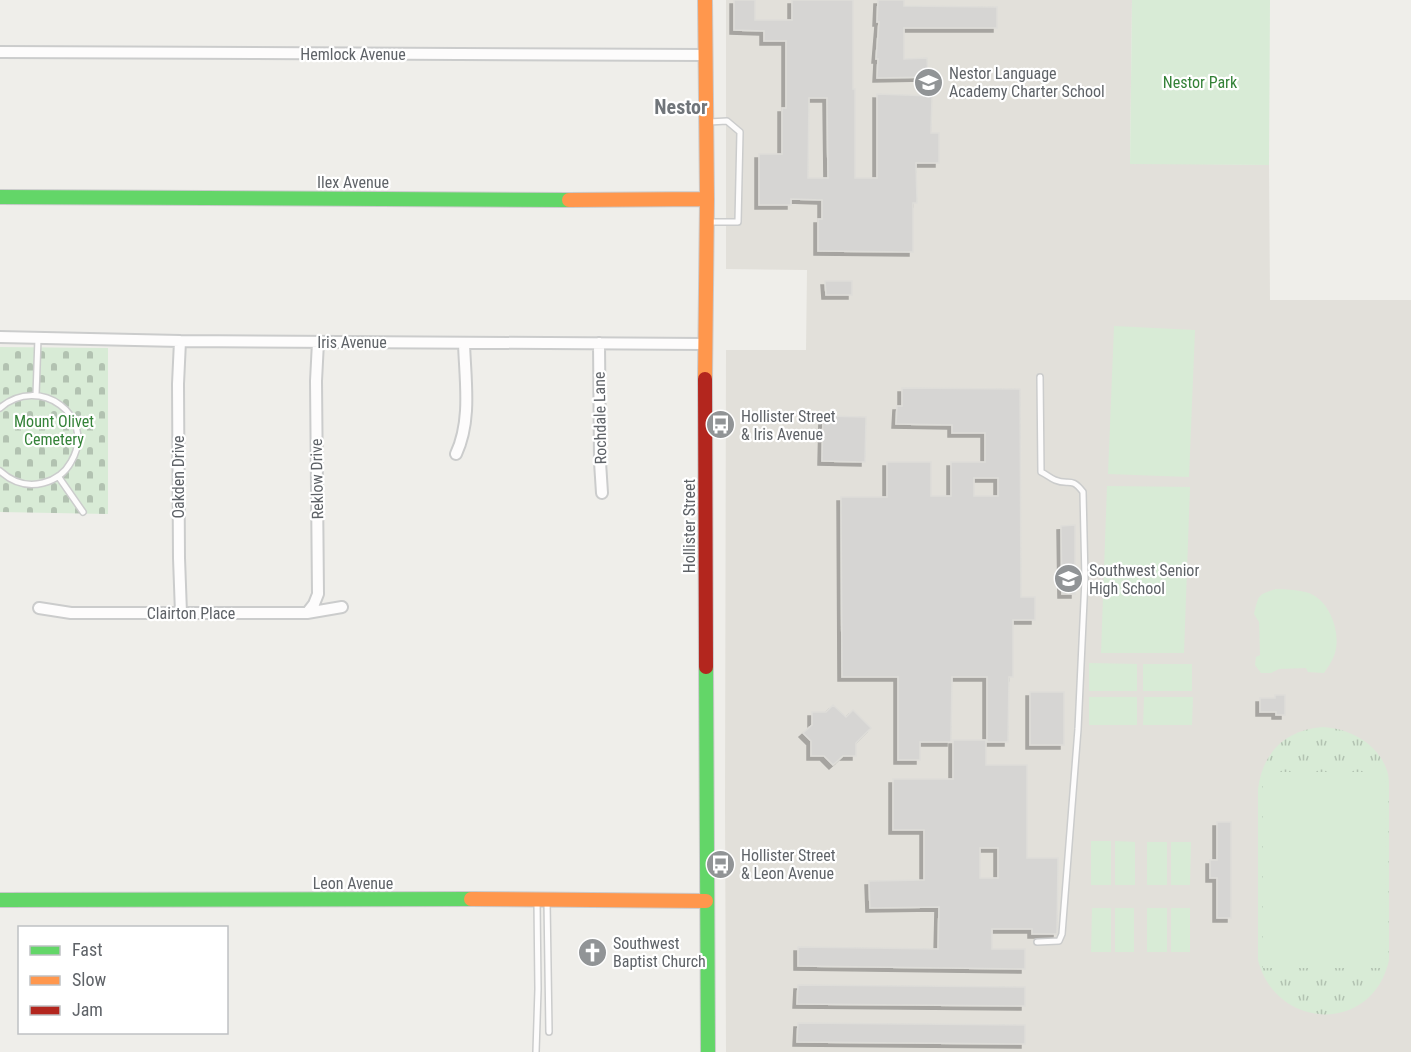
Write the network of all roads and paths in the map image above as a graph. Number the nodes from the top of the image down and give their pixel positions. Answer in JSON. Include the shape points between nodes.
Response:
{"nodes":[{"id":1,"x":705,"y":0,"type":"edge"},
{"id":2,"x":0,"y":52,"type":"edge"},
{"id":3,"x":706,"y":55,"type":"junction"},
{"id":4,"x":706,"y":122,"type":"junction"},
{"id":5,"x":0,"y":197,"type":"edge"},
{"id":6,"x":707,"y":198,"type":"junction"},
{"id":7,"x":706,"y":222,"type":"junction"},
{"id":8,"x":0,"y":337,"type":"edge"},
{"id":9,"x":38,"y":338,"type":"junction"},
{"id":10,"x":180,"y":341,"type":"junction"},
{"id":11,"x":318,"y":342,"type":"junction"},
{"id":12,"x":464,"y":343,"type":"junction"},
{"id":13,"x":599,"y":343,"type":"junction"},
{"id":14,"x":705,"y":344,"type":"junction"},
{"id":15,"x":1040,"y":377,"type":"dead end"},
{"id":16,"x":36,"y":395,"type":"junction"},
{"id":17,"x":0,"y":408,"type":"edge"},
{"id":18,"x":456,"y":454,"type":"dead end"},
{"id":19,"x":0,"y":471,"type":"edge"},
{"id":20,"x":58,"y":476,"type":"junction"},
{"id":21,"x":602,"y":493,"type":"dead end"},
{"id":22,"x":83,"y":512,"type":"dead end"},
{"id":23,"x":342,"y":607,"type":"dead end"},
{"id":24,"x":39,"y":608,"type":"dead end"},
{"id":25,"x":181,"y":613,"type":"junction"},
{"id":26,"x":307,"y":613,"type":"junction"},
{"id":27,"x":0,"y":900,"type":"edge"},
{"id":28,"x":542,"y":900,"type":"junction"},
{"id":29,"x":706,"y":901,"type":"junction"},
{"id":30,"x":1037,"y":942,"type":"dead end"},
{"id":31,"x":549,"y":1032,"type":"dead end"},
{"id":32,"x":536,"y":1052,"type":"edge"},
{"id":33,"x":708,"y":1052,"type":"edge"}],
"edges":[{"from":1,"to":3,"type":"street","name":"Hollister Street"},
{"from":2,"to":3,"type":"street","name":"Hemlock Avenue"},
{"from":3,"to":4,"type":"street","name":"Hollister Street"},
{"from":4,"to":6,"type":"street","name":"Hollister Street"},
{"from":4,"to":7,"type":"lane","via":[[727,122],[740,132],[738,222]]},
{"from":5,"to":6,"type":"street","name":"Ilex Avenue"},
{"from":6,"to":7,"type":"street","name":"Hollister Street"},
{"from":7,"to":14,"type":"street","name":"Hollister Street"},
{"from":8,"to":9,"type":"street","name":"Iris Avenue"},
{"from":9,"to":10,"type":"street","name":"Iris Avenue"},
{"from":9,"to":16,"type":"lane"},
{"from":10,"to":11,"type":"street","name":"Iris Avenue"},
{"from":10,"to":25,"type":"street","name":"Oakden Drive"},
{"from":11,"to":12,"type":"street","name":"Iris Avenue"},
{"from":11,"to":26,"type":"street","name":"Reklow Drive","via":[[318,594]]},
{"from":12,"to":13,"type":"street","name":"Iris Avenue"},
{"from":12,"to":18,"type":"street","via":[[466,410]]},
{"from":13,"to":14,"type":"street","name":"Iris Avenue"},
{"from":13,"to":21,"type":"street","name":"Rochdale Lane"},
{"from":14,"to":29,"type":"street","name":"Hollister Street"},
{"from":15,"to":30,"type":"lane","via":[[1041,472],[1057,482],[1077,484],[1083,492],[1085,579],[1062,934],[1059,941]]},
{"from":16,"to":17,"type":"lane","via":[[17,397]]},
{"from":16,"to":20,"type":"lane","via":[[62,405],[76,429],[74,457]]},
{"from":19,"to":20,"type":"lane","via":[[10,479],[28,484]]},
{"from":20,"to":22,"type":"lane"},
{"from":23,"to":26,"type":"street","name":"Clairton Place"},
{"from":24,"to":25,"type":"street","name":"Clairton Place","via":[[71,613]]},
{"from":25,"to":26,"type":"street","name":"Clairton Place"},
{"from":27,"to":28,"type":"street","name":"Leon Avenue"},
{"from":28,"to":29,"type":"street","name":"Leon Avenue"},
{"from":28,"to":31,"type":"lane"},
{"from":28,"to":32,"type":"lane"},
{"from":29,"to":33,"type":"street","name":"Hollister Street"}]}
